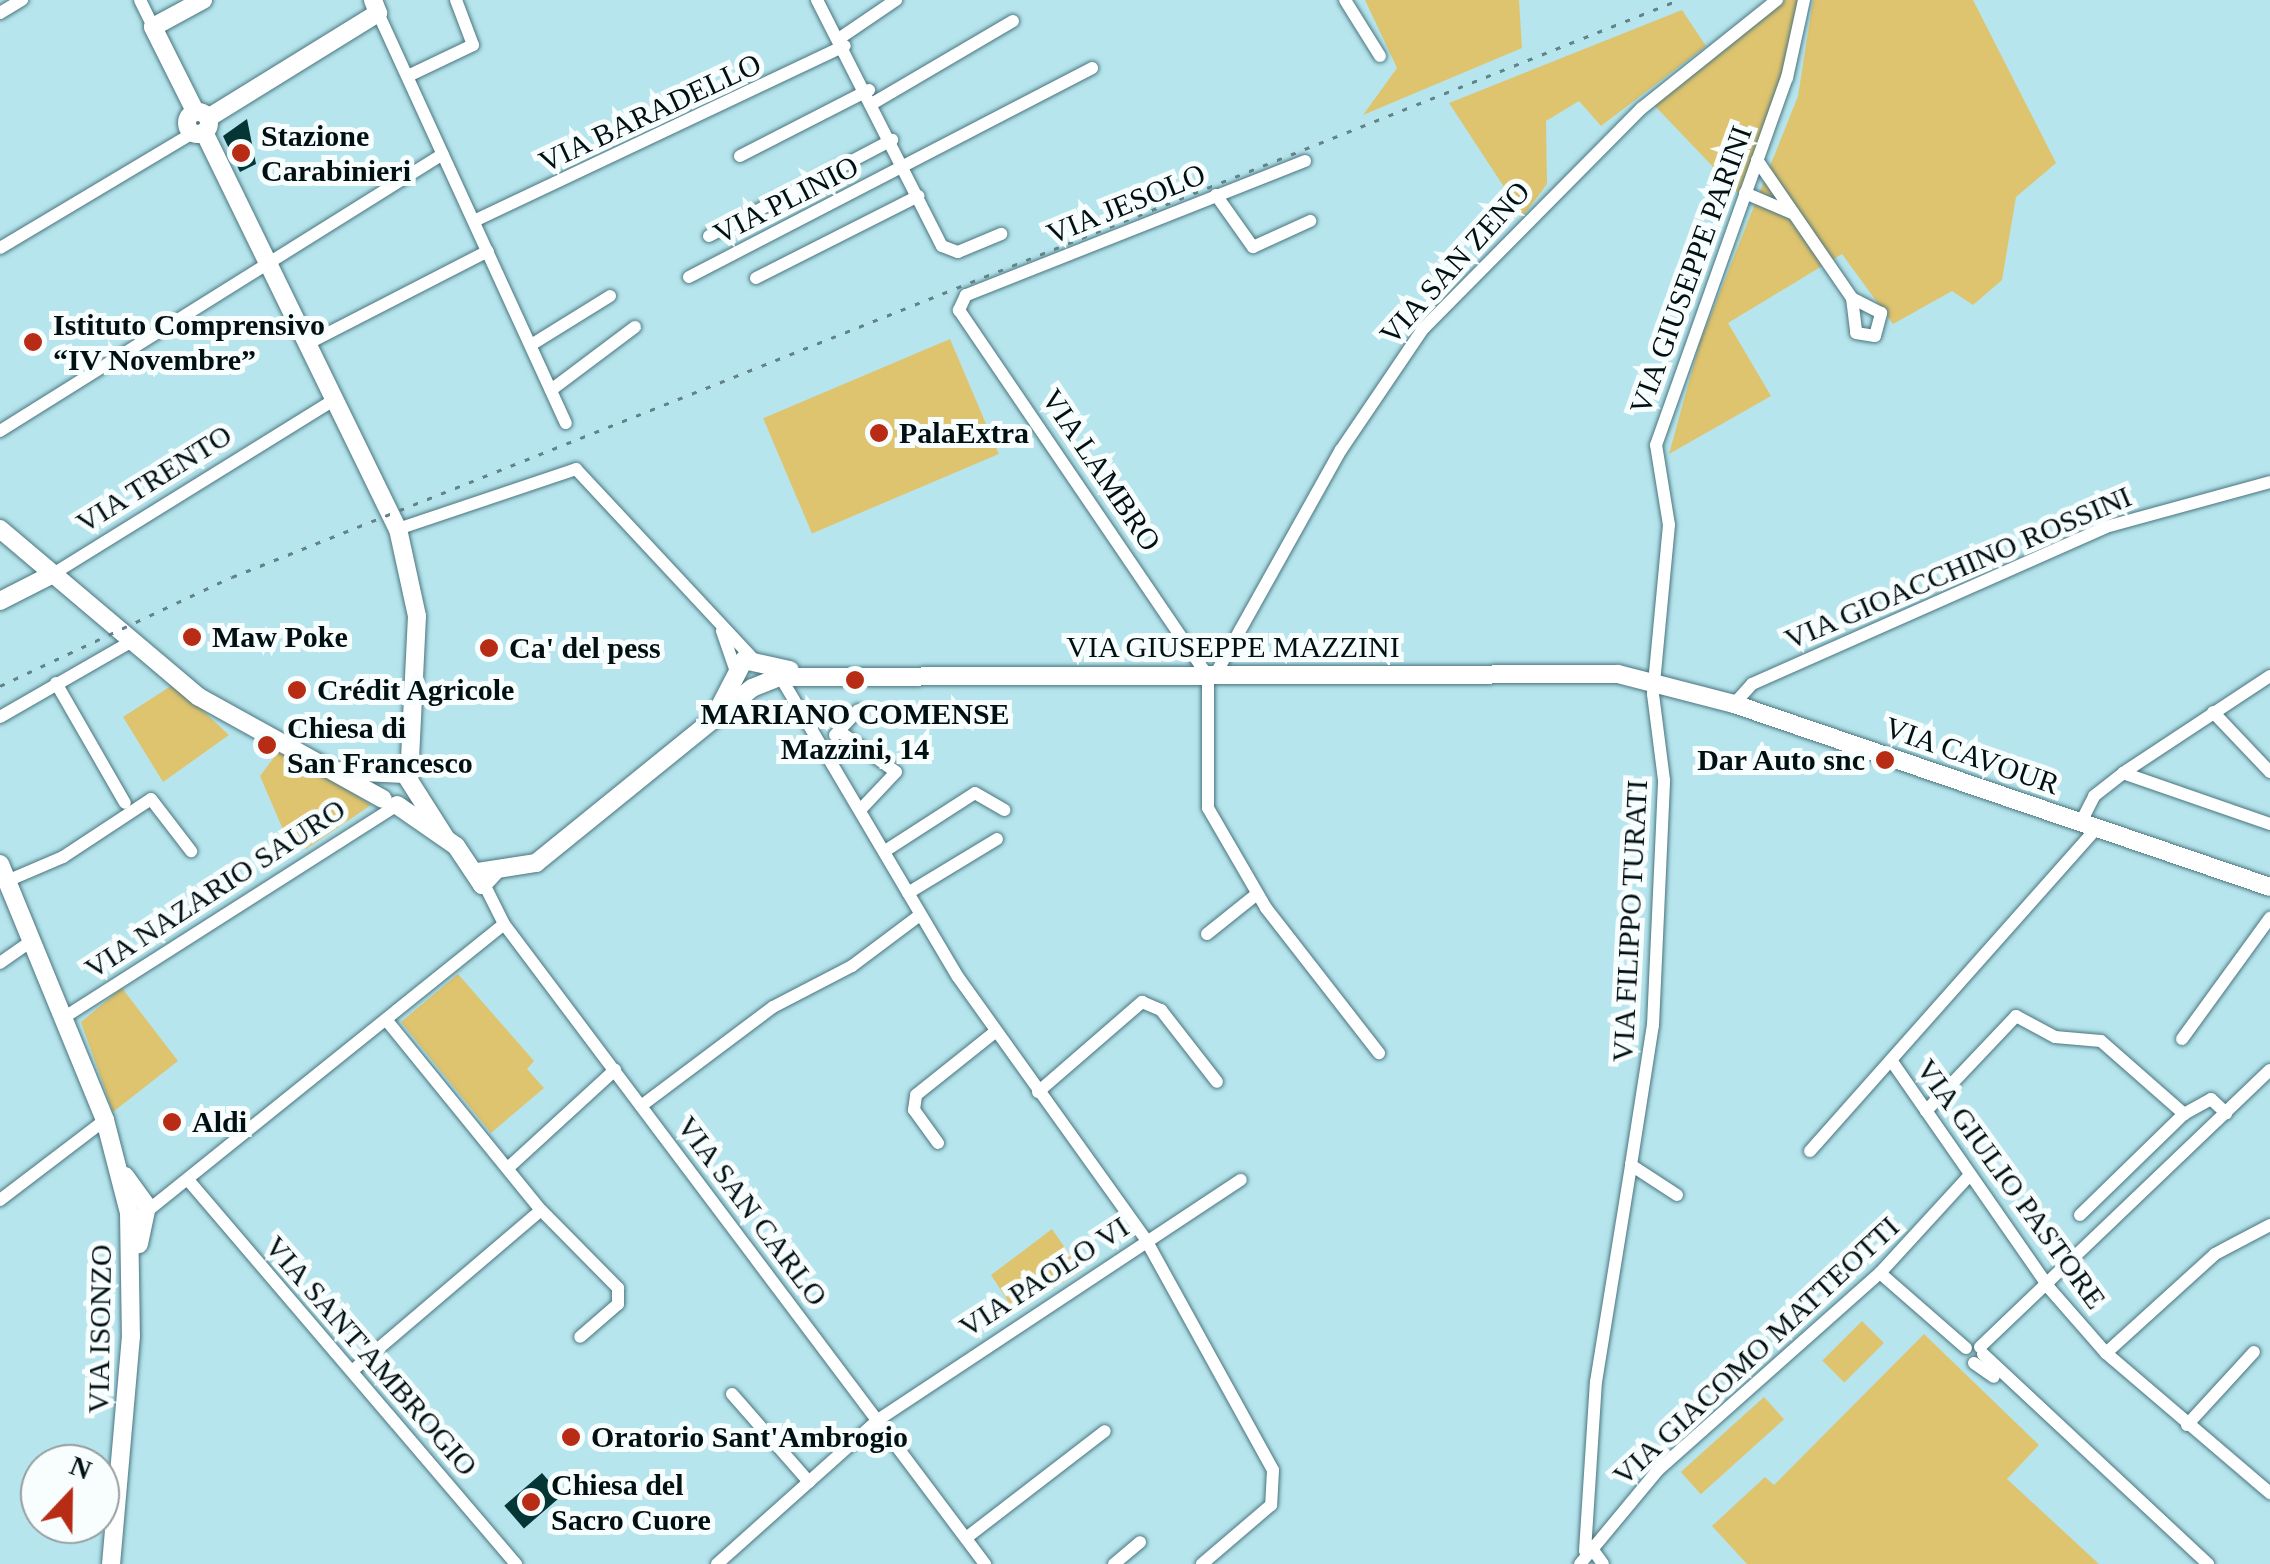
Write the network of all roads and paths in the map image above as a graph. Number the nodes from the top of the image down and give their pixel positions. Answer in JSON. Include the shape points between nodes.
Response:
{"nodes":[{"id":1,"x":22,"y":0,"type":"edge"},
{"id":2,"x":140,"y":0,"type":"edge"},
{"id":3,"x":203,"y":0,"type":"edge"},
{"id":4,"x":456,"y":0,"type":"edge"},
{"id":5,"x":817,"y":0,"type":"edge"},
{"id":6,"x":896,"y":0,"type":"edge"},
{"id":7,"x":1345,"y":0,"type":"edge"},
{"id":8,"x":1777,"y":0,"type":"edge"},
{"id":9,"x":1804,"y":0,"type":"edge"},
{"id":10,"x":376,"y":6,"type":"edge"},
{"id":11,"x":2,"y":8,"type":"edge"},
{"id":12,"x":1013,"y":21,"type":"dead end"},
{"id":13,"x":154,"y":27,"type":"junction"},
{"id":14,"x":842,"y":42,"type":"junction"},
{"id":15,"x":1380,"y":56,"type":"dead end"},
{"id":16,"x":1092,"y":68,"type":"dead end"},
{"id":17,"x":408,"y":76,"type":"junction"},
{"id":18,"x":872,"y":96,"type":"junction"},
{"id":19,"x":200,"y":124,"type":"junction"},
{"id":20,"x":892,"y":140,"type":"junction"},
{"id":21,"x":443,"y":154,"type":"junction"},
{"id":22,"x":740,"y":156,"type":"dead end"},
{"id":23,"x":1757,"y":160,"type":"junction"},
{"id":24,"x":1304,"y":161,"type":"dead end"},
{"id":25,"x":906,"y":168,"type":"junction"},
{"id":26,"x":1745,"y":193,"type":"junction"},
{"id":27,"x":918,"y":196,"type":"junction"},
{"id":28,"x":1216,"y":196,"type":"junction"},
{"id":29,"x":1795,"y":216,"type":"junction"},
{"id":30,"x":474,"y":221,"type":"junction"},
{"id":31,"x":1310,"y":221,"type":"dead end"},
{"id":32,"x":1001,"y":234,"type":"dead end"},
{"id":33,"x":709,"y":236,"type":"dead end"},
{"id":34,"x":0,"y":248,"type":"edge"},
{"id":35,"x":488,"y":251,"type":"junction"},
{"id":36,"x":270,"y":266,"type":"junction"},
{"id":37,"x":689,"y":277,"type":"dead end"},
{"id":38,"x":756,"y":278,"type":"dead end"},
{"id":39,"x":610,"y":296,"type":"dead end"},
{"id":40,"x":966,"y":296,"type":"joint"},
{"id":41,"x":1852,"y":298,"type":"dead end"},
{"id":42,"x":635,"y":327,"type":"dead end"},
{"id":43,"x":309,"y":343,"type":"junction"},
{"id":44,"x":531,"y":345,"type":"junction"},
{"id":45,"x":552,"y":390,"type":"junction"},
{"id":46,"x":335,"y":399,"type":"junction"},
{"id":47,"x":566,"y":422,"type":"dead end"},
{"id":48,"x":0,"y":431,"type":"edge"},
{"id":49,"x":2270,"y":482,"type":"edge"},
{"id":50,"x":0,"y":529,"type":"edge"},
{"id":51,"x":398,"y":529,"type":"junction"},
{"id":52,"x":53,"y":574,"type":"junction"},
{"id":53,"x":0,"y":601,"type":"edge"},
{"id":54,"x":716,"y":620,"type":"junction"},
{"id":55,"x":132,"y":641,"type":"junction"},
{"id":56,"x":756,"y":662,"type":"junction"},
{"id":57,"x":735,"y":669,"type":"junction"},
{"id":58,"x":779,"y":676,"type":"junction"},
{"id":59,"x":805,"y":676,"type":"junction"},
{"id":60,"x":1211,"y":676,"type":"junction"},
{"id":61,"x":2270,"y":676,"type":"edge"},
{"id":62,"x":1655,"y":679,"type":"junction"},
{"id":63,"x":56,"y":683,"type":"junction"},
{"id":64,"x":756,"y":686,"type":"junction"},
{"id":65,"x":1734,"y":704,"type":"junction"},
{"id":66,"x":806,"y":707,"type":"junction"},
{"id":67,"x":858,"y":710,"type":"dead end"},
{"id":68,"x":2213,"y":712,"type":"junction"},
{"id":69,"x":0,"y":717,"type":"edge"},
{"id":70,"x":709,"y":726,"type":"junction"},
{"id":71,"x":839,"y":731,"type":"junction"},
{"id":72,"x":827,"y":744,"type":"junction"},
{"id":73,"x":327,"y":768,"type":"junction"},
{"id":74,"x":2270,"y":772,"type":"edge"},
{"id":75,"x":2123,"y":773,"type":"junction"},
{"id":76,"x":398,"y":776,"type":"junction"},
{"id":77,"x":390,"y":802,"type":"junction"},
{"id":78,"x":125,"y":803,"type":"dead end"},
{"id":79,"x":862,"y":808,"type":"junction"},
{"id":80,"x":1004,"y":810,"type":"dead end"},
{"id":81,"x":2270,"y":824,"type":"edge"},
{"id":82,"x":2090,"y":825,"type":"junction"},
{"id":83,"x":444,"y":837,"type":"junction"},
{"id":84,"x":997,"y":839,"type":"dead end"},
{"id":85,"x":885,"y":851,"type":"junction"},
{"id":86,"x":191,"y":852,"type":"dead end"},
{"id":87,"x":4,"y":872,"type":"edge"},
{"id":88,"x":486,"y":877,"type":"junction"},
{"id":89,"x":2270,"y":887,"type":"edge"},
{"id":90,"x":908,"y":894,"type":"junction"},
{"id":91,"x":1257,"y":894,"type":"junction"},
{"id":92,"x":920,"y":915,"type":"junction"},
{"id":93,"x":2270,"y":918,"type":"edge"},
{"id":94,"x":504,"y":924,"type":"junction"},
{"id":95,"x":1206,"y":934,"type":"dead end"},
{"id":96,"x":32,"y":941,"type":"junction"},
{"id":97,"x":0,"y":963,"type":"edge"},
{"id":98,"x":63,"y":1018,"type":"junction"},
{"id":99,"x":388,"y":1022,"type":"junction"},
{"id":100,"x":995,"y":1032,"type":"junction"},
{"id":101,"x":2182,"y":1040,"type":"dead end"},
{"id":102,"x":1379,"y":1053,"type":"dead end"},
{"id":103,"x":1893,"y":1062,"type":"junction"},
{"id":104,"x":615,"y":1070,"type":"junction"},
{"id":105,"x":2270,"y":1070,"type":"edge"},
{"id":106,"x":1217,"y":1082,"type":"dead end"},
{"id":107,"x":1038,"y":1092,"type":"junction"},
{"id":108,"x":642,"y":1106,"type":"junction"},
{"id":109,"x":1926,"y":1111,"type":"junction"},
{"id":110,"x":2226,"y":1113,"type":"junction"},
{"id":111,"x":2184,"y":1114,"type":"junction"},
{"id":112,"x":104,"y":1120,"type":"junction"},
{"id":113,"x":938,"y":1143,"type":"dead end"},
{"id":114,"x":1810,"y":1151,"type":"dead end"},
{"id":115,"x":1631,"y":1164,"type":"junction"},
{"id":116,"x":508,"y":1167,"type":"junction"},
{"id":117,"x":1968,"y":1177,"type":"junction"},
{"id":118,"x":1241,"y":1180,"type":"dead end"},
{"id":119,"x":188,"y":1181,"type":"junction"},
{"id":120,"x":1676,"y":1195,"type":"dead end"},
{"id":121,"x":0,"y":1200,"type":"edge"},
{"id":122,"x":137,"y":1206,"type":"junction"},
{"id":123,"x":541,"y":1210,"type":"junction"},
{"id":124,"x":2080,"y":1215,"type":"dead end"},
{"id":125,"x":2268,"y":1228,"type":"edge"},
{"id":126,"x":1146,"y":1240,"type":"junction"},
{"id":127,"x":1880,"y":1273,"type":"junction"},
{"id":128,"x":2046,"y":1283,"type":"junction"},
{"id":129,"x":580,"y":1337,"type":"dead end"},
{"id":130,"x":2254,"y":1352,"type":"dead end"},
{"id":131,"x":1976,"y":1353,"type":"junction"},
{"id":132,"x":2106,"y":1353,"type":"junction"},
{"id":133,"x":352,"y":1371,"type":"junction"},
{"id":134,"x":732,"y":1394,"type":"dead end"},
{"id":135,"x":878,"y":1420,"type":"junction"},
{"id":136,"x":2188,"y":1425,"type":"junction"},
{"id":137,"x":1105,"y":1431,"type":"dead end"},
{"id":138,"x":808,"y":1482,"type":"junction"},
{"id":139,"x":2270,"y":1492,"type":"edge"},
{"id":140,"x":966,"y":1538,"type":"junction"},
{"id":141,"x":1140,"y":1542,"type":"dead end"},
{"id":142,"x":1585,"y":1554,"type":"edge"},
{"id":143,"x":111,"y":1564,"type":"edge"},
{"id":144,"x":125,"y":1564,"type":"edge"},
{"id":145,"x":516,"y":1564,"type":"edge"},
{"id":146,"x":716,"y":1564,"type":"edge"},
{"id":147,"x":985,"y":1564,"type":"edge"},
{"id":148,"x":1114,"y":1564,"type":"edge"},
{"id":149,"x":1202,"y":1564,"type":"edge"},
{"id":150,"x":1604,"y":1564,"type":"edge"},
{"id":151,"x":2208,"y":1564,"type":"edge"}],
"edges":[{"from":1,"to":11,"type":"street"},
{"from":2,"to":13,"type":"street"},
{"from":3,"to":13,"type":"street"},
{"from":4,"to":17,"type":"street","via":[[474,43]]},
{"from":5,"to":14,"type":"street"},
{"from":6,"to":14,"type":"street","name":"VIA BARADELLO"},
{"from":7,"to":15,"type":"street"},
{"from":8,"to":60,"type":"street","name":"VIA SAN ZENO","via":[[1642,108],[1423,330],[1341,450]]},
{"from":9,"to":23,"type":"street","name":"VIA GIUSEPPE PARINI"},
{"from":10,"to":17,"type":"street"},
{"from":10,"to":19,"type":"street"},
{"from":12,"to":18,"type":"street"},
{"from":13,"to":19,"type":"street"},
{"from":14,"to":18,"type":"street"},
{"from":14,"to":30,"type":"street","name":"VIA BARADELLO"},
{"from":16,"to":25,"type":"street","name":"VIA PLINIO"},
{"from":17,"to":21,"type":"street"},
{"from":18,"to":20,"type":"street"},
{"from":18,"to":22,"type":"street"},
{"from":19,"to":34,"type":"street"},
{"from":19,"to":36,"type":"street"},
{"from":20,"to":25,"type":"street"},
{"from":20,"to":33,"type":"street"},
{"from":21,"to":30,"type":"street"},
{"from":21,"to":36,"type":"street"},
{"from":23,"to":26,"type":"street","name":"VIA GIUSEPPE PARINI"},
{"from":23,"to":29,"type":"street"},
{"from":24,"to":28,"type":"street","name":"VIA JESOLO"},
{"from":25,"to":27,"type":"street"},
{"from":25,"to":37,"type":"street","name":"VIA PLINIO"},
{"from":26,"to":29,"type":"street"},
{"from":26,"to":62,"type":"street","name":"VIA GIUSEPPE PARINI","via":[[1657,437],[1669,535]]},
{"from":27,"to":32,"type":"street","via":[[948,251]]},
{"from":27,"to":38,"type":"street"},
{"from":28,"to":31,"type":"street","via":[[1253,247]]},
{"from":28,"to":40,"type":"street","name":"VIA JESOLO"},
{"from":29,"to":41,"type":"street"},
{"from":30,"to":35,"type":"street"},
{"from":35,"to":43,"type":"street"},
{"from":35,"to":44,"type":"street"},
{"from":36,"to":43,"type":"street"},
{"from":36,"to":48,"type":"street"},
{"from":39,"to":44,"type":"street"},
{"from":40,"to":60,"type":"street","name":"VIA LAMBRO","via":[[960,312]]},
{"from":42,"to":45,"type":"street"},
{"from":43,"to":46,"type":"street"},
{"from":44,"to":45,"type":"street"},
{"from":45,"to":47,"type":"street"},
{"from":46,"to":51,"type":"street"},
{"from":46,"to":52,"type":"street","name":"VIA TRENTO"},
{"from":49,"to":65,"type":"street","name":"VIA GIOACCHINO ROSSINI","via":[[2106,527],[1752,684]]},
{"from":50,"to":52,"type":"street"},
{"from":51,"to":54,"type":"street","via":[[576,468]]},
{"from":51,"to":76,"type":"street","via":[[417,616]]},
{"from":52,"to":53,"type":"street","name":"VIA TRENTO"},
{"from":52,"to":55,"type":"street"},
{"from":54,"to":56,"type":"street"},
{"from":54,"to":57,"type":"street"},
{"from":55,"to":63,"type":"street"},
{"from":55,"to":73,"type":"street","via":[[206,701]]},
{"from":56,"to":57,"type":"street"},
{"from":56,"to":59,"type":"street","name":"VIA GIUSEPPE MAZZINI"},
{"from":56,"to":64,"type":"street"},
{"from":57,"to":64,"type":"street"},
{"from":57,"to":70,"type":"street"},
{"from":58,"to":59,"type":"street","name":"VIA GIUSEPPE MAZZINI"},
{"from":58,"to":64,"type":"street","name":"VIA GIUSEPPE MAZZINI"},
{"from":58,"to":66,"type":"street"},
{"from":59,"to":60,"type":"street","name":"VIA GIUSEPPE MAZZINI"},
{"from":59,"to":66,"type":"street"},
{"from":60,"to":62,"type":"street","name":"VIA GIUSEPPE MAZZINI"},
{"from":60,"to":91,"type":"street","via":[[1204,794]]},
{"from":61,"to":68,"type":"street"},
{"from":62,"to":65,"type":"street","name":"VIA CAVOUR"},
{"from":62,"to":115,"type":"street","name":"VIA FILIPPO TURATI","via":[[1664,780],[1656,969]]},
{"from":63,"to":69,"type":"street"},
{"from":63,"to":78,"type":"street"},
{"from":64,"to":70,"type":"street","name":"VIA GIUSEPPE MAZZINI"},
{"from":65,"to":82,"type":"street","name":"VIA CAVOUR"},
{"from":66,"to":72,"type":"street"},
{"from":67,"to":71,"type":"street"},
{"from":68,"to":74,"type":"street"},
{"from":68,"to":75,"type":"street"},
{"from":70,"to":88,"type":"street","name":"VIA GIUSEPPE MAZZINI","via":[[536,862]]},
{"from":71,"to":72,"type":"street"},
{"from":71,"to":79,"type":"street","via":[[896,772]]},
{"from":72,"to":79,"type":"street"},
{"from":73,"to":76,"type":"street"},
{"from":73,"to":77,"type":"street"},
{"from":75,"to":81,"type":"street"},
{"from":75,"to":82,"type":"street","via":[[2094,796]]},
{"from":76,"to":77,"type":"street"},
{"from":76,"to":77,"type":"street"},
{"from":76,"to":83,"type":"street"},
{"from":77,"to":83,"type":"street"},
{"from":77,"to":98,"type":"street","name":"VIA NAZARIO SAURO"},
{"from":79,"to":85,"type":"street"},
{"from":80,"to":85,"type":"street","via":[[975,793]]},
{"from":82,"to":89,"type":"street","name":"VIA CAVOUR"},
{"from":82,"to":103,"type":"street"},
{"from":83,"to":88,"type":"street"},
{"from":84,"to":90,"type":"street"},
{"from":85,"to":90,"type":"street"},
{"from":86,"to":87,"type":"street","name":"VIA ISONZO","via":[[151,799],[63,857]]},
{"from":87,"to":96,"type":"street","name":"VIA ISONZO"},
{"from":88,"to":94,"type":"street","name":"VIA SAN CARLO"},
{"from":90,"to":92,"type":"street"},
{"from":91,"to":95,"type":"street"},
{"from":91,"to":102,"type":"street"},
{"from":92,"to":100,"type":"street"},
{"from":92,"to":108,"type":"street","via":[[842,972],[782,1000]]},
{"from":93,"to":101,"type":"street"},
{"from":94,"to":99,"type":"street"},
{"from":94,"to":104,"type":"street","name":"VIA SAN CARLO"},
{"from":96,"to":97,"type":"street"},
{"from":96,"to":98,"type":"street","name":"VIA ISONZO"},
{"from":98,"to":112,"type":"street","name":"VIA ISONZO"},
{"from":99,"to":116,"type":"street"},
{"from":99,"to":119,"type":"street"},
{"from":100,"to":107,"type":"street"},
{"from":100,"to":113,"type":"street","via":[[914,1100]]},
{"from":103,"to":109,"type":"street","name":"VIA GIULIO PASTORE"},
{"from":103,"to":114,"type":"street"},
{"from":104,"to":108,"type":"street","name":"VIA SAN CARLO"},
{"from":104,"to":116,"type":"street"},
{"from":105,"to":110,"type":"street"},
{"from":106,"to":107,"type":"street","via":[[1161,1010],[1142,1002]]},
{"from":107,"to":126,"type":"street"},
{"from":108,"to":135,"type":"street","name":"VIA SAN CARLO"},
{"from":109,"to":111,"type":"street","via":[[2016,1016],[2055,1037],[2101,1041]]},
{"from":109,"to":117,"type":"street","name":"VIA GIULIO PASTORE"},
{"from":110,"to":111,"type":"street","via":[[2211,1099]]},
{"from":110,"to":128,"type":"street"},
{"from":111,"to":124,"type":"street"},
{"from":112,"to":121,"type":"street"},
{"from":112,"to":122,"type":"street","name":"VIA ISONZO"},
{"from":115,"to":120,"type":"street"},
{"from":115,"to":142,"type":"street","name":"VIA FILIPPO TURATI","via":[[1596,1382]]},
{"from":116,"to":123,"type":"street"},
{"from":117,"to":127,"type":"street","name":"VIA GIACOMO MATTEOTTI"},
{"from":117,"to":128,"type":"street","name":"VIA GIULIO PASTORE"},
{"from":118,"to":126,"type":"street","name":"VIA PAOLO VI"},
{"from":119,"to":122,"type":"street","via":[[171,1196]]},
{"from":119,"to":133,"type":"street","name":"VIA SANT'AMBROGIO"},
{"from":122,"to":143,"type":"street","name":"VIA ISONZO"},
{"from":122,"to":144,"type":"street","name":"VIA ISONZO"},
{"from":123,"to":129,"type":"street","via":[[620,1294]]},
{"from":123,"to":133,"type":"street"},
{"from":125,"to":132,"type":"street","via":[[2215,1254]]},
{"from":126,"to":135,"type":"street","name":"VIA PAOLO VI"},
{"from":126,"to":149,"type":"street","via":[[1276,1478],[1271,1505]]},
{"from":127,"to":131,"type":"street"},
{"from":127,"to":142,"type":"street","name":"VIA GIACOMO MATTEOTTI","via":[[1658,1470]]},
{"from":128,"to":131,"type":"street"},
{"from":128,"to":132,"type":"street","name":"VIA GIULIO PASTORE"},
{"from":130,"to":136,"type":"street"},
{"from":131,"to":151,"type":"street"},
{"from":132,"to":136,"type":"street","name":"VIA GIULIO PASTORE"},
{"from":133,"to":145,"type":"street","name":"VIA SANT'AMBROGIO"},
{"from":134,"to":138,"type":"street"},
{"from":135,"to":138,"type":"street","name":"VIA PAOLO VI"},
{"from":135,"to":140,"type":"street","name":"VIA SAN CARLO"},
{"from":136,"to":139,"type":"street","name":"VIA GIULIO PASTORE"},
{"from":137,"to":140,"type":"street"},
{"from":138,"to":146,"type":"street","name":"VIA PAOLO VI"},
{"from":140,"to":147,"type":"street","name":"VIA SAN CARLO"},
{"from":141,"to":148,"type":"street"},
{"from":142,"to":150,"type":"street"}]}
